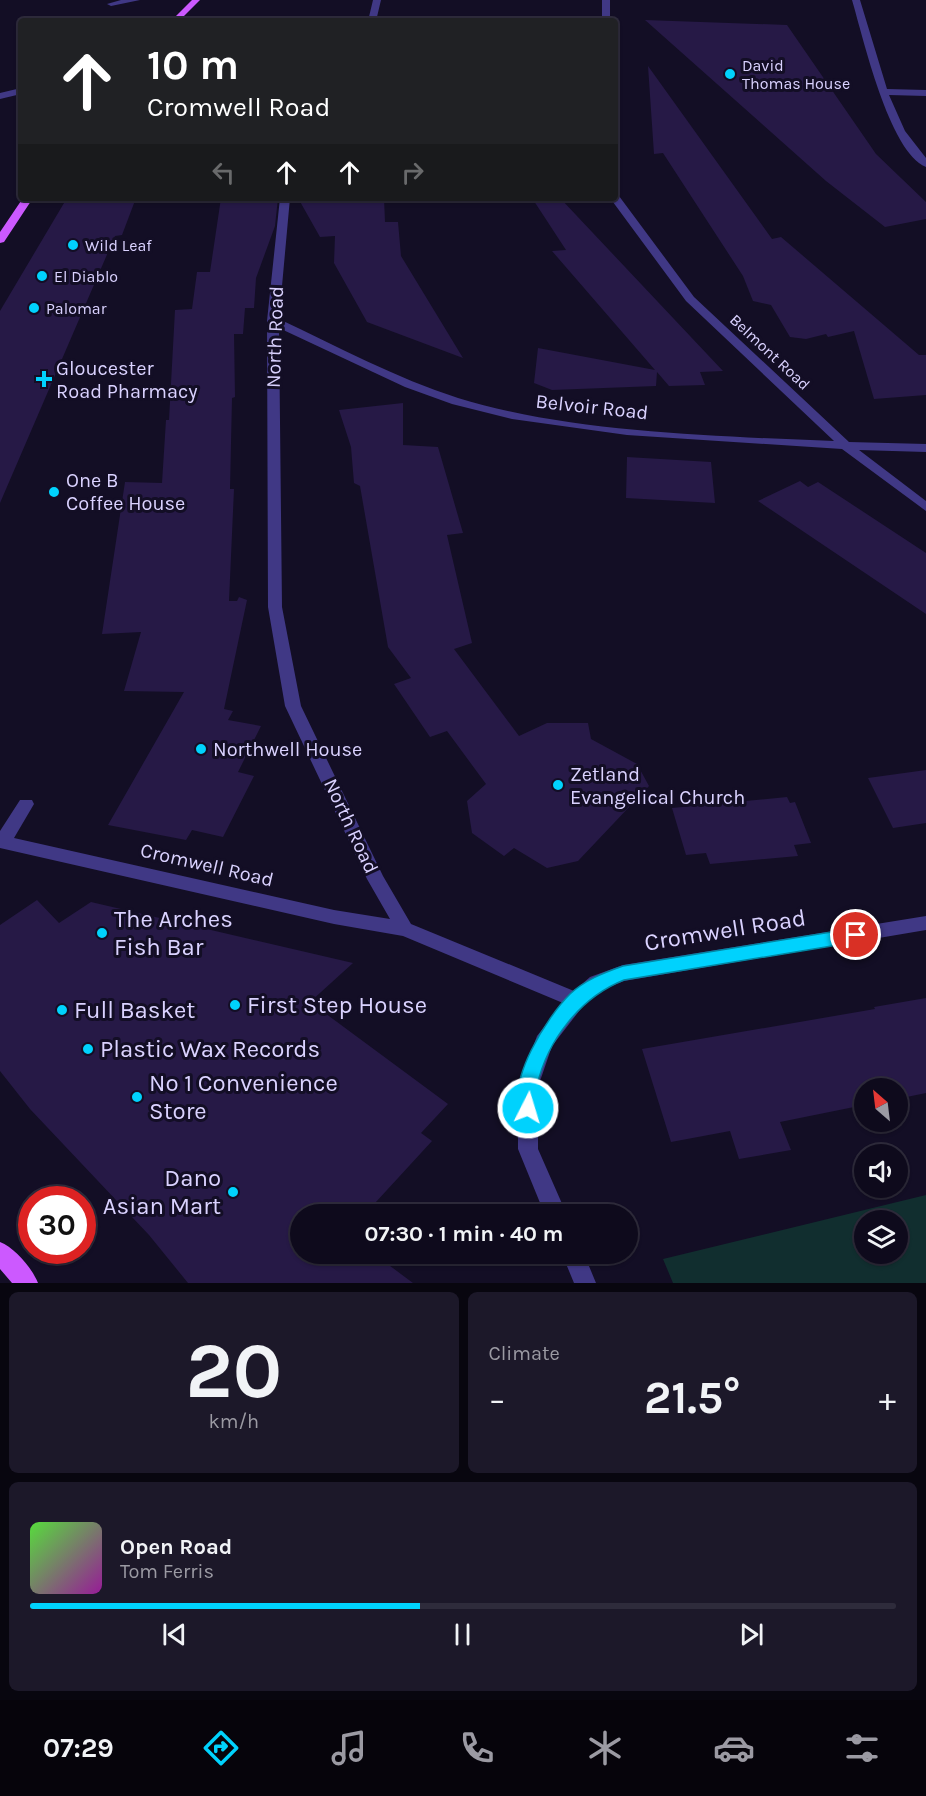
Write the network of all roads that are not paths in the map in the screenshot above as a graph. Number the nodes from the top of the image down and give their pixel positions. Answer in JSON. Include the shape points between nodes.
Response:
{"nodes":[{"id":1,"x":136,"y":0,"type":"edge"},
{"id":2,"x":196,"y":0,"type":"edge"},
{"id":3,"x":377,"y":0,"type":"edge"},
{"id":4,"x":606,"y":0,"type":"edge"},
{"id":5,"x":856,"y":0,"type":"edge"},
{"id":6,"x":111,"y":4,"type":"dead end"},
{"id":7,"x":178,"y":18,"type":"edge"},
{"id":8,"x":373,"y":18,"type":"edge"},
{"id":9,"x":606,"y":18,"type":"edge"},
{"id":10,"x":18,"y":92,"type":"edge"},
{"id":11,"x":885,"y":93,"type":"junction"},
{"id":12,"x":926,"y":93,"type":"edge"},
{"id":13,"x":0,"y":96,"type":"edge"},
{"id":14,"x":926,"y":164,"type":"edge"},
{"id":15,"x":26,"y":201,"type":"edge"},
{"id":16,"x":285,"y":201,"type":"edge"},
{"id":17,"x":617,"y":201,"type":"edge"},
{"id":18,"x":0,"y":240,"type":"edge"},
{"id":19,"x":273,"y":321,"type":"junction"},
{"id":20,"x":847,"y":447,"type":"junction"},
{"id":21,"x":926,"y":448,"type":"edge"},
{"id":22,"x":926,"y":507,"type":"edge"},
{"id":23,"x":26,"y":804,"type":"dead end"},
{"id":24,"x":1,"y":841,"type":"edge"},
{"id":25,"x":926,"y":923,"type":"edge"},
{"id":26,"x":405,"y":929,"type":"junction"},
{"id":27,"x":576,"y":1000,"type":"junction"},
{"id":28,"x":551,"y":1204,"type":"edge"},
{"id":29,"x":0,"y":1253,"type":"edge"},
{"id":30,"x":577,"y":1264,"type":"edge"},
{"id":31,"x":27,"y":1283,"type":"edge"},
{"id":32,"x":585,"y":1283,"type":"edge"}],
"edges":[{"from":1,"to":6,"type":"street"},
{"from":2,"to":7,"type":"main road"},
{"from":3,"to":8,"type":"street"},
{"from":4,"to":9,"type":"street"},
{"from":5,"to":11,"type":"street"},
{"from":10,"to":13,"type":"street"},
{"from":11,"to":12,"type":"street"},
{"from":11,"to":14,"type":"street","via":[[900,132]]},
{"from":15,"to":18,"type":"main road"},
{"from":16,"to":19,"type":"street","name":"North Road"},
{"from":17,"to":20,"type":"street","name":"Belmont Road","via":[[690,298]]},
{"from":19,"to":20,"type":"street","name":"Belvoir Road","via":[[407,383],[456,401],[536,422]]},
{"from":19,"to":26,"type":"street","name":"North Road","via":[[275,608],[293,706],[376,879]]},
{"from":20,"to":21,"type":"street","name":"Belvoir Road"},
{"from":20,"to":22,"type":"street","name":"Belmont Road"},
{"from":23,"to":24,"type":"street"},
{"from":24,"to":26,"type":"street","name":"Cromwell Road","via":[[342,919]]},
{"from":25,"to":27,"type":"street","name":"Cromwell Road","via":[[623,973],[597,983]]},
{"from":26,"to":27,"type":"street"},
{"from":27,"to":28,"type":"street","via":[[544,1042],[528,1087],[528,1149]]},
{"from":29,"to":31,"type":"main road"},
{"from":30,"to":32,"type":"street"}]}
